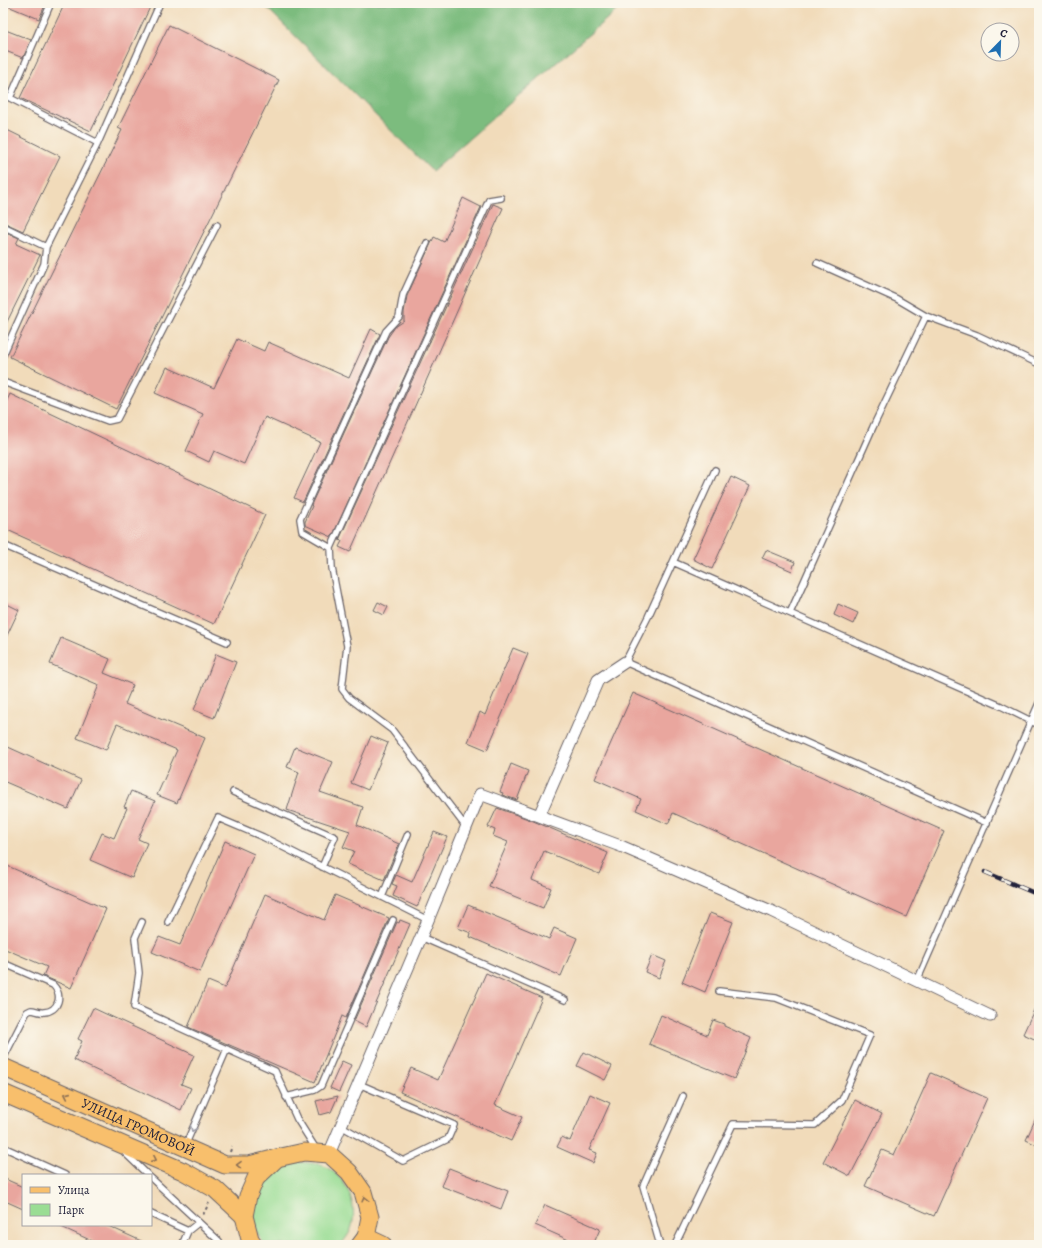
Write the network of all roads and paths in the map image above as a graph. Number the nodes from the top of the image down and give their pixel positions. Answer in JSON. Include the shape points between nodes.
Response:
{"nodes":[{"id":1,"x":51,"y":3,"type":"edge"},
{"id":2,"x":160,"y":3,"type":"edge"},
{"id":3,"x":3,"y":95,"type":"edge"},
{"id":4,"x":10,"y":98,"type":"junction"},
{"id":5,"x":98,"y":143,"type":"junction"},
{"id":6,"x":501,"y":198,"type":"dead end"},
{"id":7,"x":217,"y":225,"type":"dead end"},
{"id":8,"x":3,"y":226,"type":"edge"},
{"id":9,"x":427,"y":243,"type":"dead end"},
{"id":10,"x":46,"y":247,"type":"junction"},
{"id":11,"x":817,"y":263,"type":"dead end"},
{"id":12,"x":926,"y":316,"type":"junction"},
{"id":13,"x":3,"y":355,"type":"edge"},
{"id":14,"x":1039,"y":364,"type":"edge"},
{"id":15,"x":3,"y":382,"type":"edge"},
{"id":16,"x":715,"y":470,"type":"dead end"},
{"id":17,"x":3,"y":545,"type":"edge"},
{"id":18,"x":331,"y":548,"type":"junction"},
{"id":19,"x":673,"y":562,"type":"junction"},
{"id":20,"x":790,"y":613,"type":"junction"},
{"id":21,"x":226,"y":642,"type":"dead end"},
{"id":22,"x":624,"y":662,"type":"junction"},
{"id":23,"x":1039,"y":703,"type":"edge"},
{"id":24,"x":1032,"y":721,"type":"junction"},
{"id":25,"x":1039,"y":725,"type":"edge"},
{"id":26,"x":233,"y":792,"type":"dead end"},
{"id":27,"x":539,"y":816,"type":"junction"},
{"id":28,"x":987,"y":823,"type":"junction"},
{"id":29,"x":466,"y":828,"type":"junction"},
{"id":30,"x":408,"y":834,"type":"dead end"},
{"id":31,"x":322,"y":867,"type":"junction"},
{"id":32,"x":382,"y":897,"type":"junction"},
{"id":33,"x":393,"y":920,"type":"dead end"},
{"id":34,"x":428,"y":920,"type":"junction"},
{"id":35,"x":142,"y":922,"type":"dead end"},
{"id":36,"x":168,"y":922,"type":"dead end"},
{"id":37,"x":422,"y":937,"type":"junction"},
{"id":38,"x":3,"y":963,"type":"edge"},
{"id":39,"x":917,"y":981,"type":"junction"},
{"id":40,"x":719,"y":991,"type":"dead end"},
{"id":41,"x":565,"y":1000,"type":"dead end"},
{"id":42,"x":990,"y":1016,"type":"dead end"},
{"id":43,"x":227,"y":1049,"type":"junction"},
{"id":44,"x":3,"y":1059,"type":"edge"},
{"id":45,"x":3,"y":1067,"type":"edge"},
{"id":46,"x":359,"y":1084,"type":"junction"},
{"id":47,"x":3,"y":1093,"type":"edge"},
{"id":48,"x":683,"y":1096,"type":"dead end"},
{"id":49,"x":286,"y":1097,"type":"junction"},
{"id":50,"x":341,"y":1126,"type":"junction"},
{"id":51,"x":112,"y":1140,"type":"junction"},
{"id":52,"x":3,"y":1147,"type":"edge"},
{"id":53,"x":185,"y":1147,"type":"junction"},
{"id":54,"x":323,"y":1153,"type":"junction"},
{"id":55,"x":277,"y":1158,"type":"junction"},
{"id":56,"x":63,"y":1174,"type":"edge"},
{"id":57,"x":147,"y":1174,"type":"edge"},
{"id":58,"x":152,"y":1179,"type":"edge"},
{"id":59,"x":152,"y":1214,"type":"edge"},
{"id":60,"x":244,"y":1216,"type":"junction"},
{"id":61,"x":198,"y":1223,"type":"junction"},
{"id":62,"x":188,"y":1230,"type":"junction"},
{"id":63,"x":363,"y":1241,"type":"edge"},
{"id":64,"x":182,"y":1245,"type":"edge"},
{"id":65,"x":221,"y":1245,"type":"edge"},
{"id":66,"x":254,"y":1245,"type":"edge"},
{"id":67,"x":383,"y":1245,"type":"edge"},
{"id":68,"x":660,"y":1245,"type":"edge"},
{"id":69,"x":675,"y":1245,"type":"edge"}],
"edges":[{"from":1,"to":4,"type":"lane"},
{"from":2,"to":5,"type":"lane"},
{"from":3,"to":4,"type":"lane"},
{"from":4,"to":5,"type":"lane"},
{"from":5,"to":10,"type":"lane"},
{"from":6,"to":18,"type":"lane","via":[[489,200]]},
{"from":7,"to":15,"type":"lane","via":[[117,419],[108,421]]},
{"from":8,"to":10,"type":"lane"},
{"from":9,"to":18,"type":"lane","via":[[403,295],[398,317],[386,332],[300,519],[302,531]]},
{"from":10,"to":13,"type":"lane","via":[[44,264]]},
{"from":11,"to":12,"type":"lane","via":[[897,299]]},
{"from":12,"to":14,"type":"lane","via":[[977,335]]},
{"from":12,"to":20,"type":"lane"},
{"from":16,"to":19,"type":"lane"},
{"from":17,"to":21,"type":"lane"},
{"from":18,"to":29,"type":"lane","via":[[332,568],[347,646],[342,689],[348,698],[392,730]]},
{"from":19,"to":20,"type":"lane"},
{"from":19,"to":22,"type":"lane"},
{"from":20,"to":24,"type":"lane"},
{"from":22,"to":27,"type":"street","via":[[598,680]]},
{"from":22,"to":28,"type":"lane"},
{"from":23,"to":24,"type":"lane"},
{"from":24,"to":25,"type":"lane"},
{"from":24,"to":28,"type":"lane"},
{"from":26,"to":31,"type":"lane","via":[[335,837]]},
{"from":27,"to":29,"type":"street","via":[[480,794]]},
{"from":27,"to":39,"type":"street","via":[[623,848],[771,911]]},
{"from":28,"to":39,"type":"lane"},
{"from":29,"to":34,"type":"street"},
{"from":30,"to":32,"type":"lane"},
{"from":31,"to":32,"type":"lane"},
{"from":31,"to":36,"type":"lane","via":[[218,818]]},
{"from":32,"to":34,"type":"lane"},
{"from":33,"to":49,"type":"lane","via":[[320,1086]]},
{"from":34,"to":37,"type":"street"},
{"from":35,"to":43,"type":"lane","via":[[135,938],[139,973],[134,1007]]},
{"from":37,"to":41,"type":"lane"},
{"from":37,"to":46,"type":"street"},
{"from":38,"to":44,"type":"lane","via":[[53,985],[57,989],[59,999],[51,1011],[27,1012]]},
{"from":39,"to":42,"type":"street"},
{"from":40,"to":69,"type":"lane","via":[[776,998],[870,1035],[842,1100],[815,1125],[733,1124]]},
{"from":43,"to":49,"type":"lane","via":[[275,1071]]},
{"from":43,"to":53,"type":"lane","one_way":true},
{"from":53,"to":45,"type":"main road","name":"УЛИЦА ГРОМОВОЙ","one_way":true},
{"from":46,"to":50,"type":"street"},
{"from":46,"to":50,"type":"lane","via":[[454,1125],[448,1139],[402,1161]]},
{"from":47,"to":51,"type":"main road","name":"УЛИЦА ГРОМОВОЙ"},
{"from":48,"to":68,"type":"lane","via":[[643,1186]]},
{"from":49,"to":54,"type":"lane","via":[[297,1119]]},
{"from":50,"to":54,"type":"street"},
{"from":51,"to":57,"type":"lane"},
{"from":51,"to":60,"type":"main road","name":"УЛИЦА ГРОМОВОЙ","one_way":true,"via":[[183,1171],[215,1189]]},
{"from":52,"to":56,"type":"lane"},
{"from":55,"to":53,"type":"main road","name":"УЛИЦА ГРОМОВОЙ","one_way":true,"via":[[249,1165],[225,1165]]},
{"from":54,"to":55,"type":"main road","name":"УЛИЦА ГРОМОВОЙ","via":[[304,1152]]},
{"from":63,"to":54,"type":"main road","one_way":true,"via":[[370,1217],[363,1192],[349,1172]]},
{"from":55,"to":60,"type":"main road","via":[[256,1178],[248,1196]]},
{"from":58,"to":61,"type":"lane"},
{"from":59,"to":62,"type":"lane"},
{"from":60,"to":66,"type":"main road"},
{"from":61,"to":62,"type":"lane"},
{"from":61,"to":65,"type":"lane"},
{"from":62,"to":64,"type":"lane"},
{"from":63,"to":67,"type":"main road"}]}
